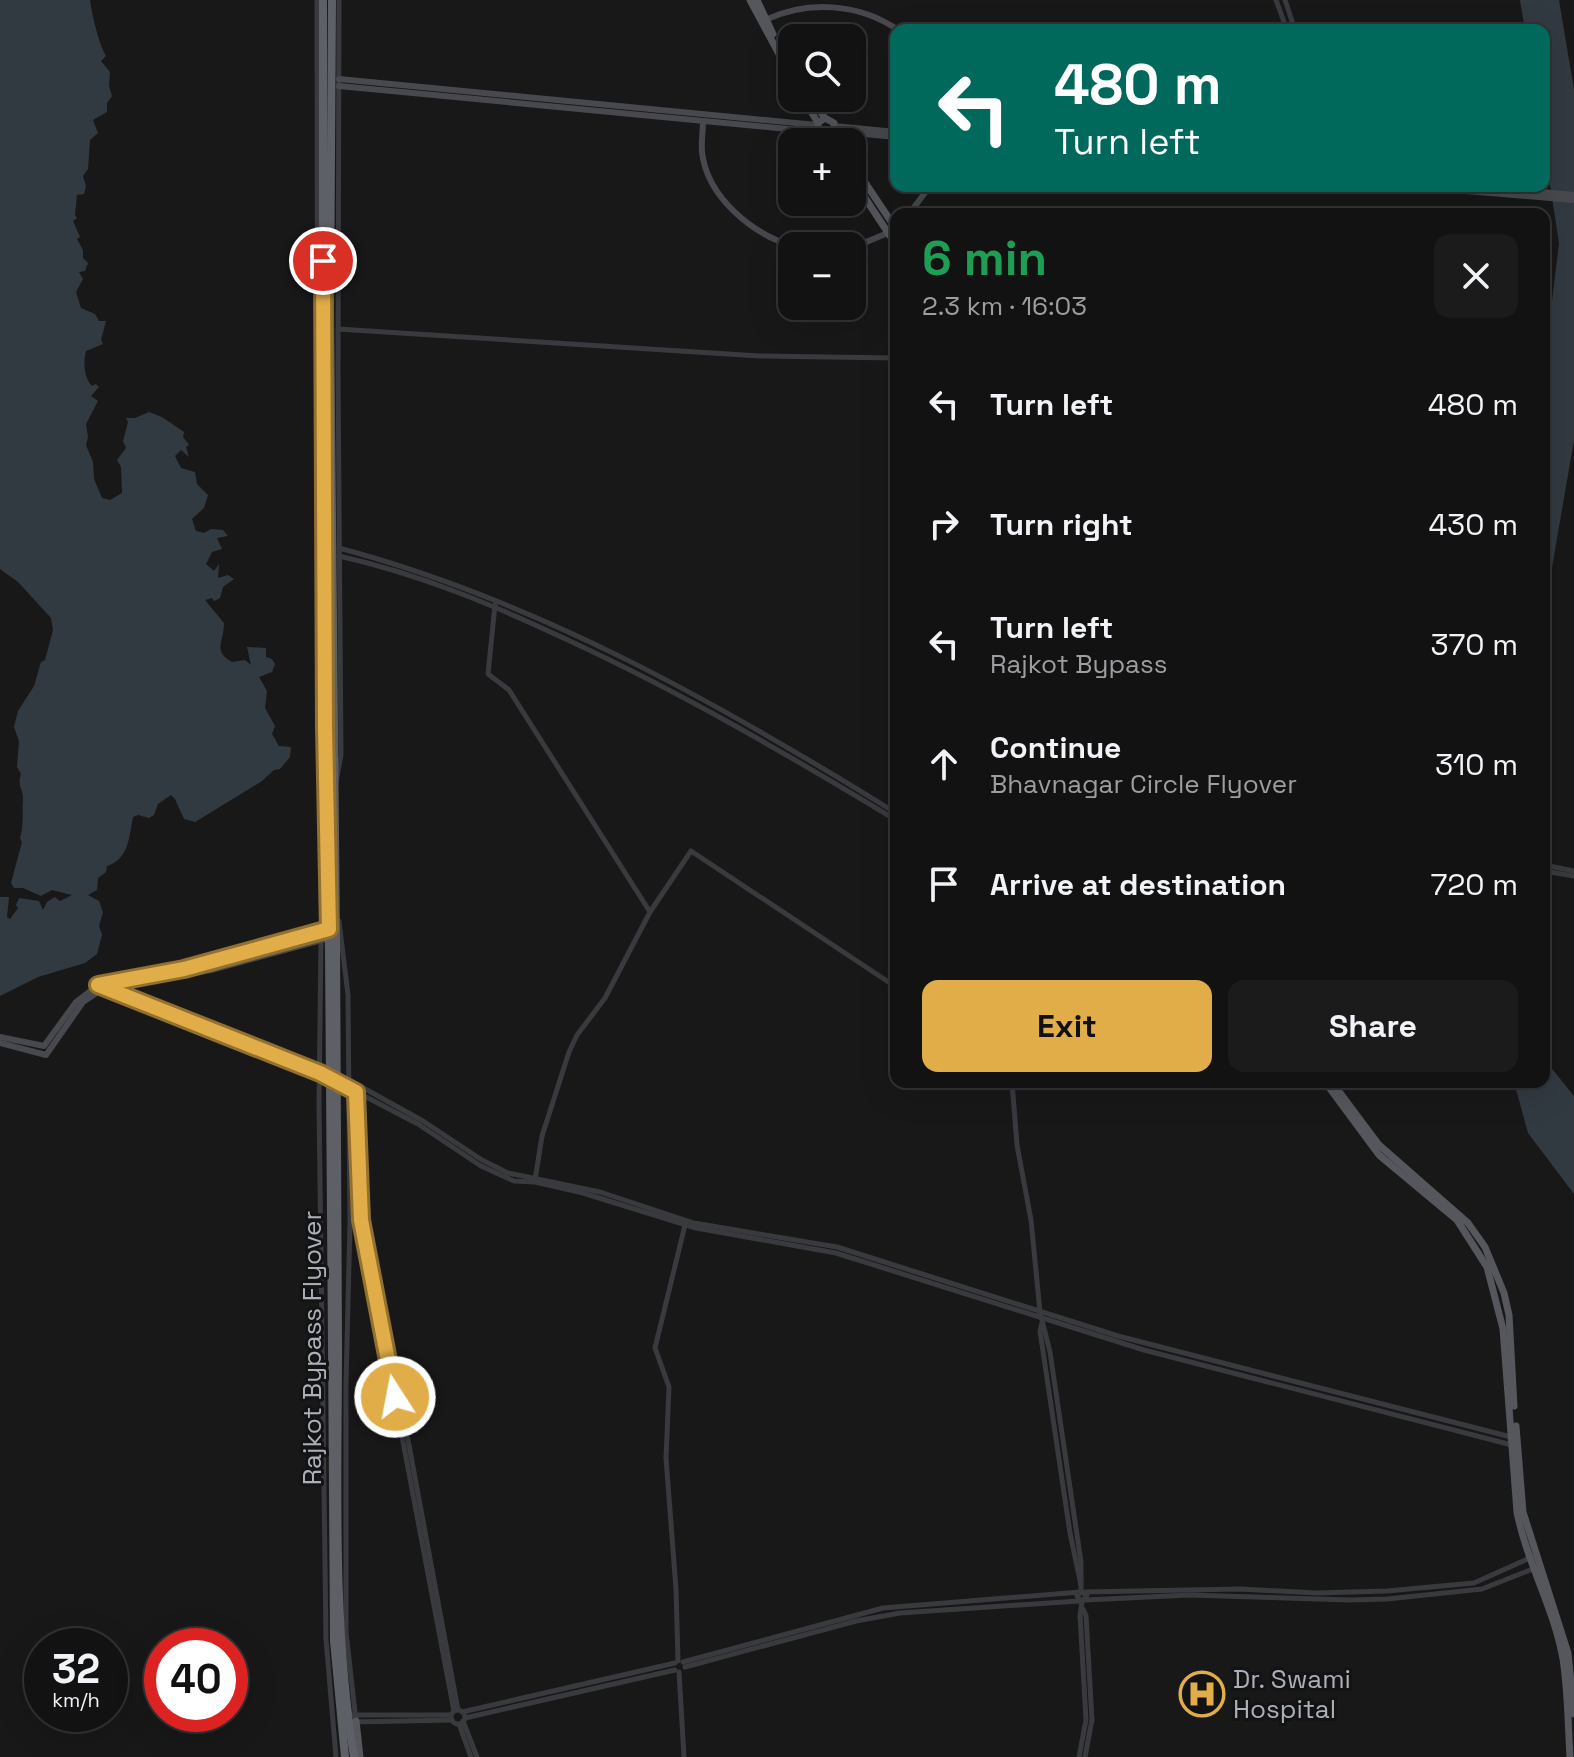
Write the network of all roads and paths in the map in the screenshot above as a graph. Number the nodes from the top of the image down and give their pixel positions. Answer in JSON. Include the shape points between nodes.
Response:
{"nodes":[{"id":1,"x":317,"y":0,"type":"edge"},
{"id":2,"x":323,"y":0,"type":"edge"},
{"id":3,"x":332,"y":0,"type":"edge"},
{"id":4,"x":339,"y":0,"type":"edge"},
{"id":5,"x":750,"y":0,"type":"edge"},
{"id":6,"x":757,"y":0,"type":"edge"},
{"id":7,"x":1276,"y":0,"type":"edge"},
{"id":8,"x":1285,"y":0,"type":"edge"},
{"id":9,"x":764,"y":20,"type":"junction"},
{"id":10,"x":890,"y":24,"type":"edge"},
{"id":11,"x":1285,"y":24,"type":"edge"},
{"id":12,"x":1293,"y":24,"type":"edge"},
{"id":13,"x":778,"y":44,"type":"edge"},
{"id":14,"x":778,"y":49,"type":"edge"},
{"id":15,"x":339,"y":83,"type":"junction"},
{"id":16,"x":813,"y":112,"type":"edge"},
{"id":17,"x":817,"y":112,"type":"edge"},
{"id":18,"x":703,"y":121,"type":"junction"},
{"id":19,"x":825,"y":128,"type":"junction"},
{"id":20,"x":866,"y":132,"type":"edge"},
{"id":21,"x":890,"y":134,"type":"edge"},
{"id":22,"x":866,"y":185,"type":"edge"},
{"id":23,"x":1514,"y":192,"type":"edge"},
{"id":24,"x":866,"y":195,"type":"edge"},
{"id":25,"x":1574,"y":197,"type":"edge"},
{"id":26,"x":890,"y":223,"type":"edge"},
{"id":27,"x":890,"y":224,"type":"edge"},
{"id":28,"x":890,"y":231,"type":"edge"},
{"id":29,"x":778,"y":242,"type":"edge"},
{"id":30,"x":866,"y":242,"type":"edge"},
{"id":31,"x":338,"y":329,"type":"junction"},
{"id":32,"x":890,"y":358,"type":"edge"},
{"id":33,"x":339,"y":548,"type":"junction"},
{"id":34,"x":339,"y":556,"type":"junction"},
{"id":35,"x":495,"y":604,"type":"junction"},
{"id":36,"x":325,"y":727,"type":"junction"},
{"id":37,"x":334,"y":786,"type":"junction"},
{"id":38,"x":890,"y":809,"type":"edge"},
{"id":39,"x":890,"y":816,"type":"edge"},
{"id":40,"x":1550,"y":867,"type":"edge"},
{"id":41,"x":1550,"y":872,"type":"edge"},
{"id":42,"x":1574,"y":874,"type":"edge"},
{"id":43,"x":335,"y":912,"type":"junction"},
{"id":44,"x":650,"y":912,"type":"junction"},
{"id":45,"x":329,"y":936,"type":"junction"},
{"id":46,"x":890,"y":983,"type":"edge"},
{"id":47,"x":104,"y":986,"type":"junction"},
{"id":48,"x":0,"y":1040,"type":"edge"},
{"id":49,"x":320,"y":1070,"type":"junction"},
{"id":50,"x":349,"y":1084,"type":"junction"},
{"id":51,"x":1012,"y":1088,"type":"edge"},
{"id":52,"x":1329,"y":1088,"type":"edge"},
{"id":53,"x":1336,"y":1088,"type":"edge"},
{"id":54,"x":356,"y":1092,"type":"junction"},
{"id":55,"x":539,"y":1181,"type":"junction"},
{"id":56,"x":686,"y":1223,"type":"junction"},
{"id":57,"x":1482,"y":1250,"type":"junction"},
{"id":58,"x":1041,"y":1318,"type":"junction"},
{"id":59,"x":335,"y":1345,"type":"junction"},
{"id":60,"x":1514,"y":1442,"type":"junction"},
{"id":61,"x":1532,"y":1557,"type":"junction"},
{"id":62,"x":1537,"y":1568,"type":"junction"},
{"id":63,"x":1081,"y":1590,"type":"junction"},
{"id":64,"x":1082,"y":1603,"type":"junction"},
{"id":65,"x":837,"y":1623,"type":"junction"},
{"id":66,"x":679,"y":1666,"type":"junction"},
{"id":67,"x":1574,"y":1714,"type":"edge"},
{"id":68,"x":458,"y":1716,"type":"junction"},
{"id":69,"x":351,"y":1718,"type":"junction"},
{"id":70,"x":343,"y":1739,"type":"junction"},
{"id":71,"x":345,"y":1756,"type":"edge"},
{"id":72,"x":360,"y":1757,"type":"edge"},
{"id":73,"x":471,"y":1757,"type":"edge"},
{"id":74,"x":477,"y":1757,"type":"edge"},
{"id":75,"x":684,"y":1757,"type":"edge"},
{"id":76,"x":1082,"y":1757,"type":"edge"},
{"id":77,"x":1570,"y":1757,"type":"edge"}],
"edges":[{"from":1,"to":36,"type":"street","via":[[318,682]]},
{"from":2,"to":36,"type":"highway"},
{"from":3,"to":37,"type":"highway","name":"Rajkot Bypass Flyover"},
{"from":4,"to":15,"type":"street"},
{"from":5,"to":9,"type":"main road"},
{"from":6,"to":9,"type":"main road"},
{"from":7,"to":11,"type":"street"},
{"from":8,"to":12,"type":"street"},
{"from":9,"to":10,"type":"main road","via":[[806,7],[850,8]]},
{"from":9,"to":13,"type":"main road"},
{"from":9,"to":14,"type":"main road"},
{"from":15,"to":18,"type":"main road"},
{"from":15,"to":19,"type":"main road"},
{"from":15,"to":31,"type":"street"},
{"from":16,"to":19,"type":"main road"},
{"from":17,"to":19,"type":"main road"},
{"from":18,"to":19,"type":"main road"},
{"from":18,"to":29,"type":"main road","via":[[706,167],[732,211]]},
{"from":20,"to":21,"type":"main road"},
{"from":22,"to":26,"type":"main road"},
{"from":23,"to":25,"type":"main road"},
{"from":24,"to":27,"type":"main road"},
{"from":28,"to":30,"type":"main road"},
{"from":31,"to":32,"type":"street","via":[[759,356]]},
{"from":31,"to":33,"type":"street"},
{"from":33,"to":34,"type":"street"},
{"from":33,"to":35,"type":"street","via":[[437,578]]},
{"from":34,"to":35,"type":"street"},
{"from":34,"to":37,"type":"street","via":[[341,755]]},
{"from":35,"to":38,"type":"street","via":[[669,682]]},
{"from":35,"to":39,"type":"street","via":[[643,675]]},
{"from":35,"to":44,"type":"street","via":[[488,674],[509,690]]},
{"from":36,"to":45,"type":"highway"},
{"from":37,"to":43,"type":"highway","name":"Rajkot Bypass Flyover"},
{"from":40,"to":42,"type":"street"},
{"from":41,"to":42,"type":"street"},
{"from":43,"to":45,"type":"highway","name":"Rajkot Bypass Flyover"},
{"from":43,"to":50,"type":"street","via":[[348,995]]},
{"from":44,"to":46,"type":"street","via":[[691,851]]},
{"from":44,"to":55,"type":"street","via":[[605,998],[569,1052],[542,1136]]},
{"from":45,"to":47,"type":"main road"},
{"from":45,"to":47,"type":"main road","via":[[211,970]]},
{"from":45,"to":49,"type":"street"},
{"from":45,"to":59,"type":"highway","name":"Rajkot Bypass Flyover","bridge":true},
{"from":45,"to":59,"type":"highway","name":"Rajkot Bypass Flyover","bridge":true},
{"from":47,"to":48,"type":"main road","via":[[83,1002],[46,1055]]},
{"from":47,"to":49,"type":"street"},
{"from":49,"to":50,"type":"street"},
{"from":49,"to":70,"type":"street","via":[[326,1639]]},
{"from":50,"to":54,"type":"street"},
{"from":50,"to":55,"type":"street","via":[[423,1121],[499,1169]]},
{"from":50,"to":69,"type":"street","via":[[346,1632]]},
{"from":51,"to":58,"type":"street"},
{"from":52,"to":57,"type":"main road","via":[[1379,1155],[1457,1220]]},
{"from":53,"to":57,"type":"main road","via":[[1379,1145],[1468,1223]]},
{"from":54,"to":55,"type":"street","via":[[485,1168],[514,1181]]},
{"from":54,"to":68,"type":"street","via":[[361,1220]]},
{"from":55,"to":56,"type":"street","via":[[600,1192]]},
{"from":56,"to":58,"type":"street","via":[[837,1247]]},
{"from":56,"to":66,"type":"street","via":[[655,1348],[669,1387],[666,1458]]},
{"from":57,"to":60,"type":"main road","via":[[1502,1316]]},
{"from":58,"to":60,"type":"street","via":[[1144,1350]]},
{"from":58,"to":63,"type":"street","via":[[1081,1562]]},
{"from":59,"to":69,"type":"highway","name":"Rajkot Bypass Flyover","via":[[340,1626]]},
{"from":59,"to":70,"type":"highway","name":"Rajkot Bypass Flyover","via":[[333,1595]]},
{"from":60,"to":61,"type":"main road","via":[[1517,1512]]},
{"from":61,"to":62,"type":"main road"},
{"from":61,"to":63,"type":"street","via":[[1474,1583],[1387,1591]]},
{"from":62,"to":64,"type":"street","via":[[1477,1590],[1387,1599],[1189,1595]]},
{"from":62,"to":67,"type":"main road","via":[[1568,1653]]},
{"from":62,"to":77,"type":"main road","via":[[1563,1658]]},
{"from":63,"to":64,"type":"street","via":[[1087,1595]]},
{"from":63,"to":65,"type":"street","via":[[891,1607]]},
{"from":64,"to":65,"type":"street","via":[[900,1613]]},
{"from":64,"to":76,"type":"street","via":[[1092,1720]]},
{"from":65,"to":66,"type":"street"},
{"from":66,"to":68,"type":"street"},
{"from":66,"to":75,"type":"street"},
{"from":68,"to":69,"type":"street"},
{"from":68,"to":73,"type":"street"},
{"from":68,"to":74,"type":"street"},
{"from":69,"to":70,"type":"highway","name":"Rajkot Bypass Flyover"},
{"from":69,"to":72,"type":"main road"},
{"from":70,"to":71,"type":"highway","name":"Rajkot Bypass Flyover"}]}
